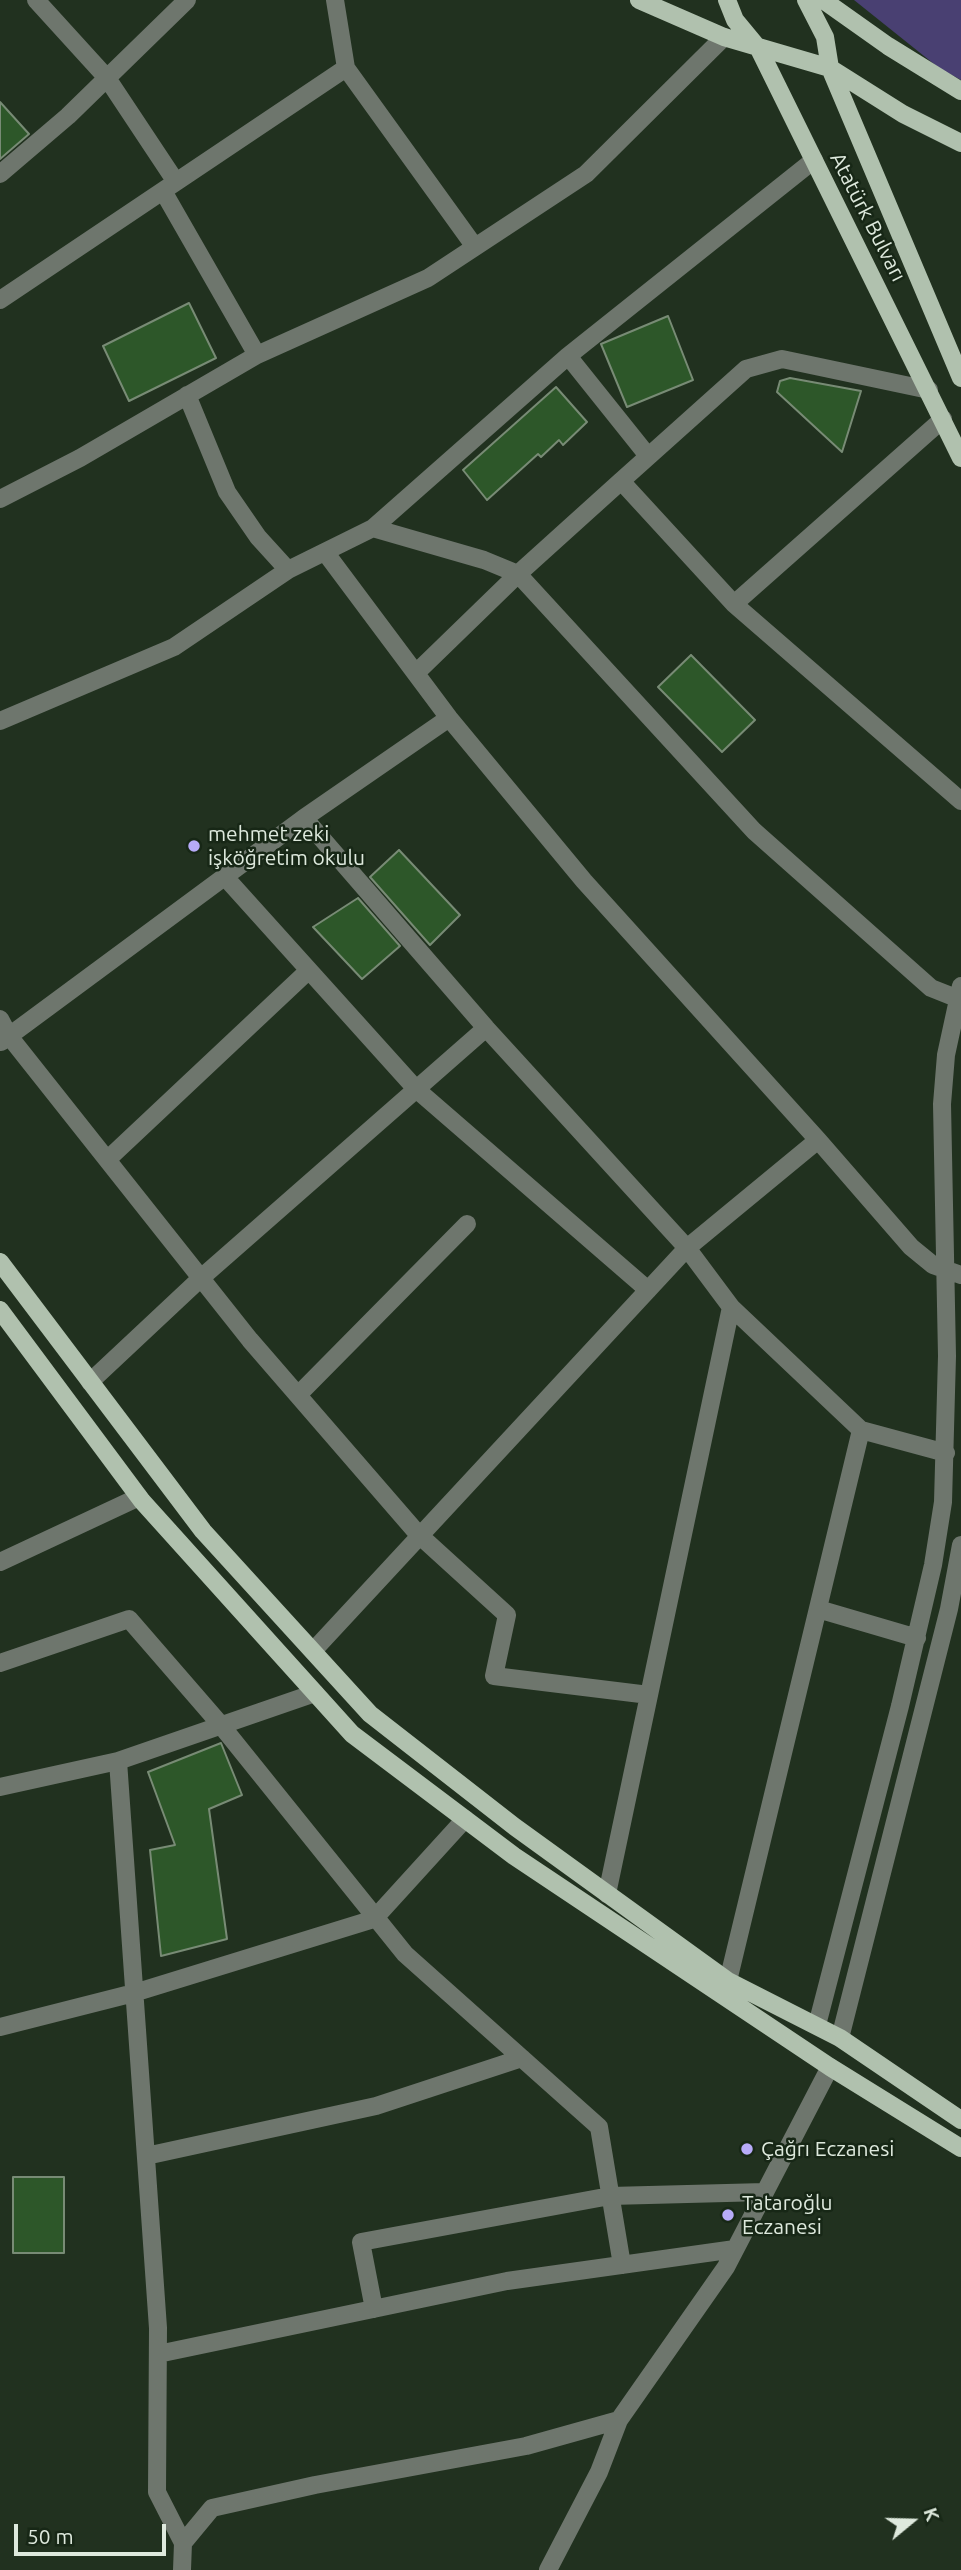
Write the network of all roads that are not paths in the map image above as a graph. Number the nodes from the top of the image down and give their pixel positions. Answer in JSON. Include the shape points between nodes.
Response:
{"nodes":[{"id":1,"x":36,"y":0,"type":"edge"},
{"id":2,"x":187,"y":0,"type":"edge"},
{"id":3,"x":335,"y":0,"type":"edge"},
{"id":4,"x":639,"y":0,"type":"edge"},
{"id":5,"x":727,"y":0,"type":"edge"},
{"id":6,"x":737,"y":0,"type":"edge"},
{"id":7,"x":806,"y":0,"type":"edge"},
{"id":8,"x":822,"y":0,"type":"edge"},
{"id":9,"x":735,"y":20,"type":"junction"},
{"id":10,"x":723,"y":37,"type":"junction"},
{"id":11,"x":759,"y":49,"type":"junction"},
{"id":12,"x":346,"y":68,"type":"junction"},
{"id":13,"x":830,"y":68,"type":"junction"},
{"id":14,"x":107,"y":78,"type":"junction"},
{"id":15,"x":961,"y":91,"type":"edge"},
{"id":16,"x":961,"y":143,"type":"edge"},
{"id":17,"x":814,"y":160,"type":"junction"},
{"id":18,"x":0,"y":174,"type":"edge"},
{"id":19,"x":170,"y":187,"type":"junction"},
{"id":20,"x":475,"y":247,"type":"junction"},
{"id":21,"x":0,"y":300,"type":"edge"},
{"id":22,"x":257,"y":355,"type":"junction"},
{"id":23,"x":568,"y":356,"type":"junction"},
{"id":24,"x":961,"y":378,"type":"edge"},
{"id":25,"x":929,"y":390,"type":"junction"},
{"id":26,"x":187,"y":395,"type":"junction"},
{"id":27,"x":943,"y":419,"type":"junction"},
{"id":28,"x":648,"y":456,"type":"junction"},
{"id":29,"x":961,"y":458,"type":"edge"},
{"id":30,"x":621,"y":481,"type":"junction"},
{"id":31,"x":0,"y":499,"type":"edge"},
{"id":32,"x":373,"y":528,"type":"junction"},
{"id":33,"x":325,"y":552,"type":"junction"},
{"id":34,"x":288,"y":569,"type":"junction"},
{"id":35,"x":518,"y":574,"type":"junction"},
{"id":36,"x":734,"y":604,"type":"junction"},
{"id":37,"x":416,"y":673,"type":"junction"},
{"id":38,"x":449,"y":719,"type":"junction"},
{"id":39,"x":0,"y":721,"type":"edge"},
{"id":40,"x":961,"y":801,"type":"edge"},
{"id":41,"x":304,"y":818,"type":"junction"},
{"id":42,"x":225,"y":877,"type":"junction"},
{"id":43,"x":308,"y":971,"type":"junction"},
{"id":44,"x":959,"y":995,"type":"edge"},
{"id":45,"x":0,"y":1019,"type":"edge"},
{"id":46,"x":486,"y":1028,"type":"junction"},
{"id":47,"x":4,"y":1039,"type":"edge"},
{"id":48,"x":416,"y":1089,"type":"junction"},
{"id":49,"x":818,"y":1140,"type":"junction"},
{"id":50,"x":108,"y":1159,"type":"junction"},
{"id":51,"x":467,"y":1224,"type":"dead end"},
{"id":52,"x":687,"y":1248,"type":"junction"},
{"id":53,"x":0,"y":1262,"type":"edge"},
{"id":54,"x":953,"y":1272,"type":"edge"},
{"id":55,"x":201,"y":1278,"type":"junction"},
{"id":56,"x":648,"y":1290,"type":"junction"},
{"id":57,"x":730,"y":1307,"type":"junction"},
{"id":58,"x":0,"y":1310,"type":"edge"},
{"id":59,"x":90,"y":1382,"type":"junction"},
{"id":60,"x":298,"y":1395,"type":"junction"},
{"id":61,"x":861,"y":1430,"type":"junction"},
{"id":62,"x":946,"y":1452,"type":"junction"},
{"id":63,"x":139,"y":1497,"type":"junction"},
{"id":64,"x":418,"y":1534,"type":"junction"},
{"id":65,"x":961,"y":1545,"type":"edge"},
{"id":66,"x":0,"y":1562,"type":"edge"},
{"id":67,"x":818,"y":1609,"type":"junction"},
{"id":68,"x":916,"y":1638,"type":"junction"},
{"id":69,"x":313,"y":1651,"type":"junction"},
{"id":70,"x":0,"y":1663,"type":"edge"},
{"id":71,"x":315,"y":1693,"type":"junction"},
{"id":72,"x":649,"y":1695,"type":"junction"},
{"id":73,"x":220,"y":1724,"type":"junction"},
{"id":74,"x":118,"y":1762,"type":"junction"},
{"id":75,"x":0,"y":1787,"type":"edge"},
{"id":76,"x":465,"y":1819,"type":"junction"},
{"id":77,"x":607,"y":1894,"type":"junction"},
{"id":78,"x":374,"y":1919,"type":"junction"},
{"id":79,"x":728,"y":1981,"type":"junction"},
{"id":80,"x":134,"y":1993,"type":"junction"},
{"id":81,"x":817,"y":2025,"type":"junction"},
{"id":82,"x":0,"y":2027,"type":"edge"},
{"id":83,"x":840,"y":2038,"type":"junction"},
{"id":84,"x":522,"y":2058,"type":"junction"},
{"id":85,"x":830,"y":2067,"type":"junction"},
{"id":86,"x":961,"y":2120,"type":"edge"},
{"id":87,"x":961,"y":2148,"type":"edge"},
{"id":88,"x":146,"y":2156,"type":"junction"},
{"id":89,"x":765,"y":2192,"type":"junction"},
{"id":90,"x":611,"y":2196,"type":"junction"},
{"id":91,"x":735,"y":2249,"type":"junction"},
{"id":92,"x":622,"y":2265,"type":"junction"},
{"id":93,"x":374,"y":2309,"type":"junction"},
{"id":94,"x":158,"y":2354,"type":"junction"},
{"id":95,"x":619,"y":2420,"type":"junction"},
{"id":96,"x":183,"y":2543,"type":"junction"},
{"id":97,"x":182,"y":2570,"type":"edge"},
{"id":98,"x":548,"y":2570,"type":"edge"}],
"edges":[{"from":1,"to":14,"type":"street"},
{"from":2,"to":14,"type":"street"},
{"from":3,"to":12,"type":"street"},
{"from":4,"to":10,"type":"main road"},
{"from":5,"to":9,"type":"main road","name":"Atatürk Bulvarı"},
{"from":6,"to":9,"type":"main road"},
{"from":7,"to":13,"type":"main road","name":"Atatürk Bulvarı","via":[[825,37]]},
{"from":8,"to":15,"type":"main road"},
{"from":9,"to":11,"type":"main road","name":"Atatürk Bulvarı"},
{"from":10,"to":11,"type":"main road"},
{"from":10,"to":20,"type":"street","via":[[586,174]]},
{"from":11,"to":13,"type":"main road"},
{"from":11,"to":17,"type":"main road","name":"Atatürk Bulvarı"},
{"from":12,"to":19,"type":"street"},
{"from":12,"to":20,"type":"street"},
{"from":13,"to":16,"type":"main road","via":[[903,114]]},
{"from":13,"to":24,"type":"main road","name":"Atatürk Bulvarı"},
{"from":14,"to":18,"type":"street"},
{"from":14,"to":19,"type":"street"},
{"from":17,"to":23,"type":"street"},
{"from":17,"to":25,"type":"main road","name":"Atatürk Bulvarı"},
{"from":19,"to":21,"type":"street"},
{"from":19,"to":22,"type":"street"},
{"from":20,"to":22,"type":"street","via":[[428,278]]},
{"from":22,"to":26,"type":"street"},
{"from":23,"to":28,"type":"street"},
{"from":23,"to":32,"type":"street"},
{"from":25,"to":27,"type":"main road","name":"Atatürk Bulvarı"},
{"from":25,"to":28,"type":"street","via":[[782,359],[746,369]]},
{"from":26,"to":31,"type":"street"},
{"from":26,"to":34,"type":"street","via":[[227,492],[258,537]]},
{"from":27,"to":29,"type":"main road","name":"Atatürk Bulvarı"},
{"from":27,"to":36,"type":"street"},
{"from":28,"to":30,"type":"street"},
{"from":30,"to":35,"type":"street"},
{"from":30,"to":36,"type":"street"},
{"from":32,"to":33,"type":"street"},
{"from":32,"to":35,"type":"street"},
{"from":33,"to":34,"type":"street"},
{"from":33,"to":37,"type":"street"},
{"from":34,"to":39,"type":"street","via":[[174,647]]},
{"from":35,"to":37,"type":"street"},
{"from":35,"to":44,"type":"street","via":[[754,831],[931,988]]},
{"from":36,"to":40,"type":"street"},
{"from":37,"to":38,"type":"street"},
{"from":38,"to":41,"type":"street"},
{"from":38,"to":49,"type":"street","via":[[584,881]]},
{"from":41,"to":42,"type":"street"},
{"from":41,"to":46,"type":"street"},
{"from":42,"to":43,"type":"street"},
{"from":42,"to":47,"type":"street"},
{"from":43,"to":48,"type":"street"},
{"from":43,"to":50,"type":"street"},
{"from":44,"to":54,"type":"street","via":[[942,1104]]},
{"from":45,"to":47,"type":"street"},
{"from":46,"to":48,"type":"street"},
{"from":46,"to":52,"type":"street"},
{"from":47,"to":50,"type":"street"},
{"from":48,"to":55,"type":"street"},
{"from":48,"to":56,"type":"street"},
{"from":49,"to":52,"type":"street"},
{"from":49,"to":54,"type":"street","via":[[922,1258]]},
{"from":50,"to":55,"type":"street"},
{"from":51,"to":60,"type":"street"},
{"from":52,"to":56,"type":"street"},
{"from":52,"to":57,"type":"street"},
{"from":53,"to":59,"type":"main road"},
{"from":54,"to":62,"type":"street"},
{"from":55,"to":59,"type":"street"},
{"from":55,"to":60,"type":"street"},
{"from":56,"to":64,"type":"street"},
{"from":57,"to":61,"type":"street"},
{"from":57,"to":72,"type":"street"},
{"from":58,"to":63,"type":"main road"},
{"from":59,"to":69,"type":"main road","via":[[204,1531]]},
{"from":60,"to":64,"type":"street"},
{"from":61,"to":62,"type":"street"},
{"from":61,"to":67,"type":"street"},
{"from":62,"to":68,"type":"street","via":[[941,1515]]},
{"from":63,"to":66,"type":"street"},
{"from":63,"to":71,"type":"main road"},
{"from":64,"to":69,"type":"street"},
{"from":64,"to":72,"type":"street","via":[[507,1615],[494,1676]]},
{"from":65,"to":83,"type":"street","via":[[949,1609]]},
{"from":67,"to":68,"type":"street"},
{"from":67,"to":79,"type":"street"},
{"from":68,"to":81,"type":"street"},
{"from":69,"to":77,"type":"main road","via":[[370,1714]]},
{"from":70,"to":73,"type":"street","via":[[129,1619]]},
{"from":71,"to":73,"type":"street"},
{"from":71,"to":76,"type":"main road","via":[[352,1734]]},
{"from":72,"to":77,"type":"street"},
{"from":73,"to":74,"type":"street"},
{"from":73,"to":78,"type":"street"},
{"from":74,"to":75,"type":"street"},
{"from":74,"to":80,"type":"street"},
{"from":76,"to":78,"type":"street"},
{"from":76,"to":85,"type":"main road"},
{"from":77,"to":79,"type":"main road"},
{"from":78,"to":80,"type":"street"},
{"from":78,"to":84,"type":"street","via":[[405,1954]]},
{"from":79,"to":81,"type":"main road"},
{"from":80,"to":82,"type":"street"},
{"from":80,"to":88,"type":"street"},
{"from":81,"to":83,"type":"main road"},
{"from":83,"to":86,"type":"main road"},
{"from":84,"to":88,"type":"street","via":[[376,2106]]},
{"from":84,"to":90,"type":"street","via":[[599,2127]]},
{"from":85,"to":87,"type":"main road"},
{"from":85,"to":89,"type":"street"},
{"from":88,"to":94,"type":"street"},
{"from":89,"to":90,"type":"street"},
{"from":89,"to":91,"type":"street"},
{"from":90,"to":92,"type":"street"},
{"from":90,"to":93,"type":"street","via":[[361,2242]]},
{"from":91,"to":92,"type":"street"},
{"from":91,"to":95,"type":"street"},
{"from":92,"to":93,"type":"street","via":[[507,2281]]},
{"from":93,"to":94,"type":"street"},
{"from":94,"to":96,"type":"street","via":[[157,2491]]},
{"from":95,"to":96,"type":"street","via":[[526,2446],[212,2508]]},
{"from":95,"to":98,"type":"street","via":[[599,2472]]},
{"from":96,"to":97,"type":"street"}]}
